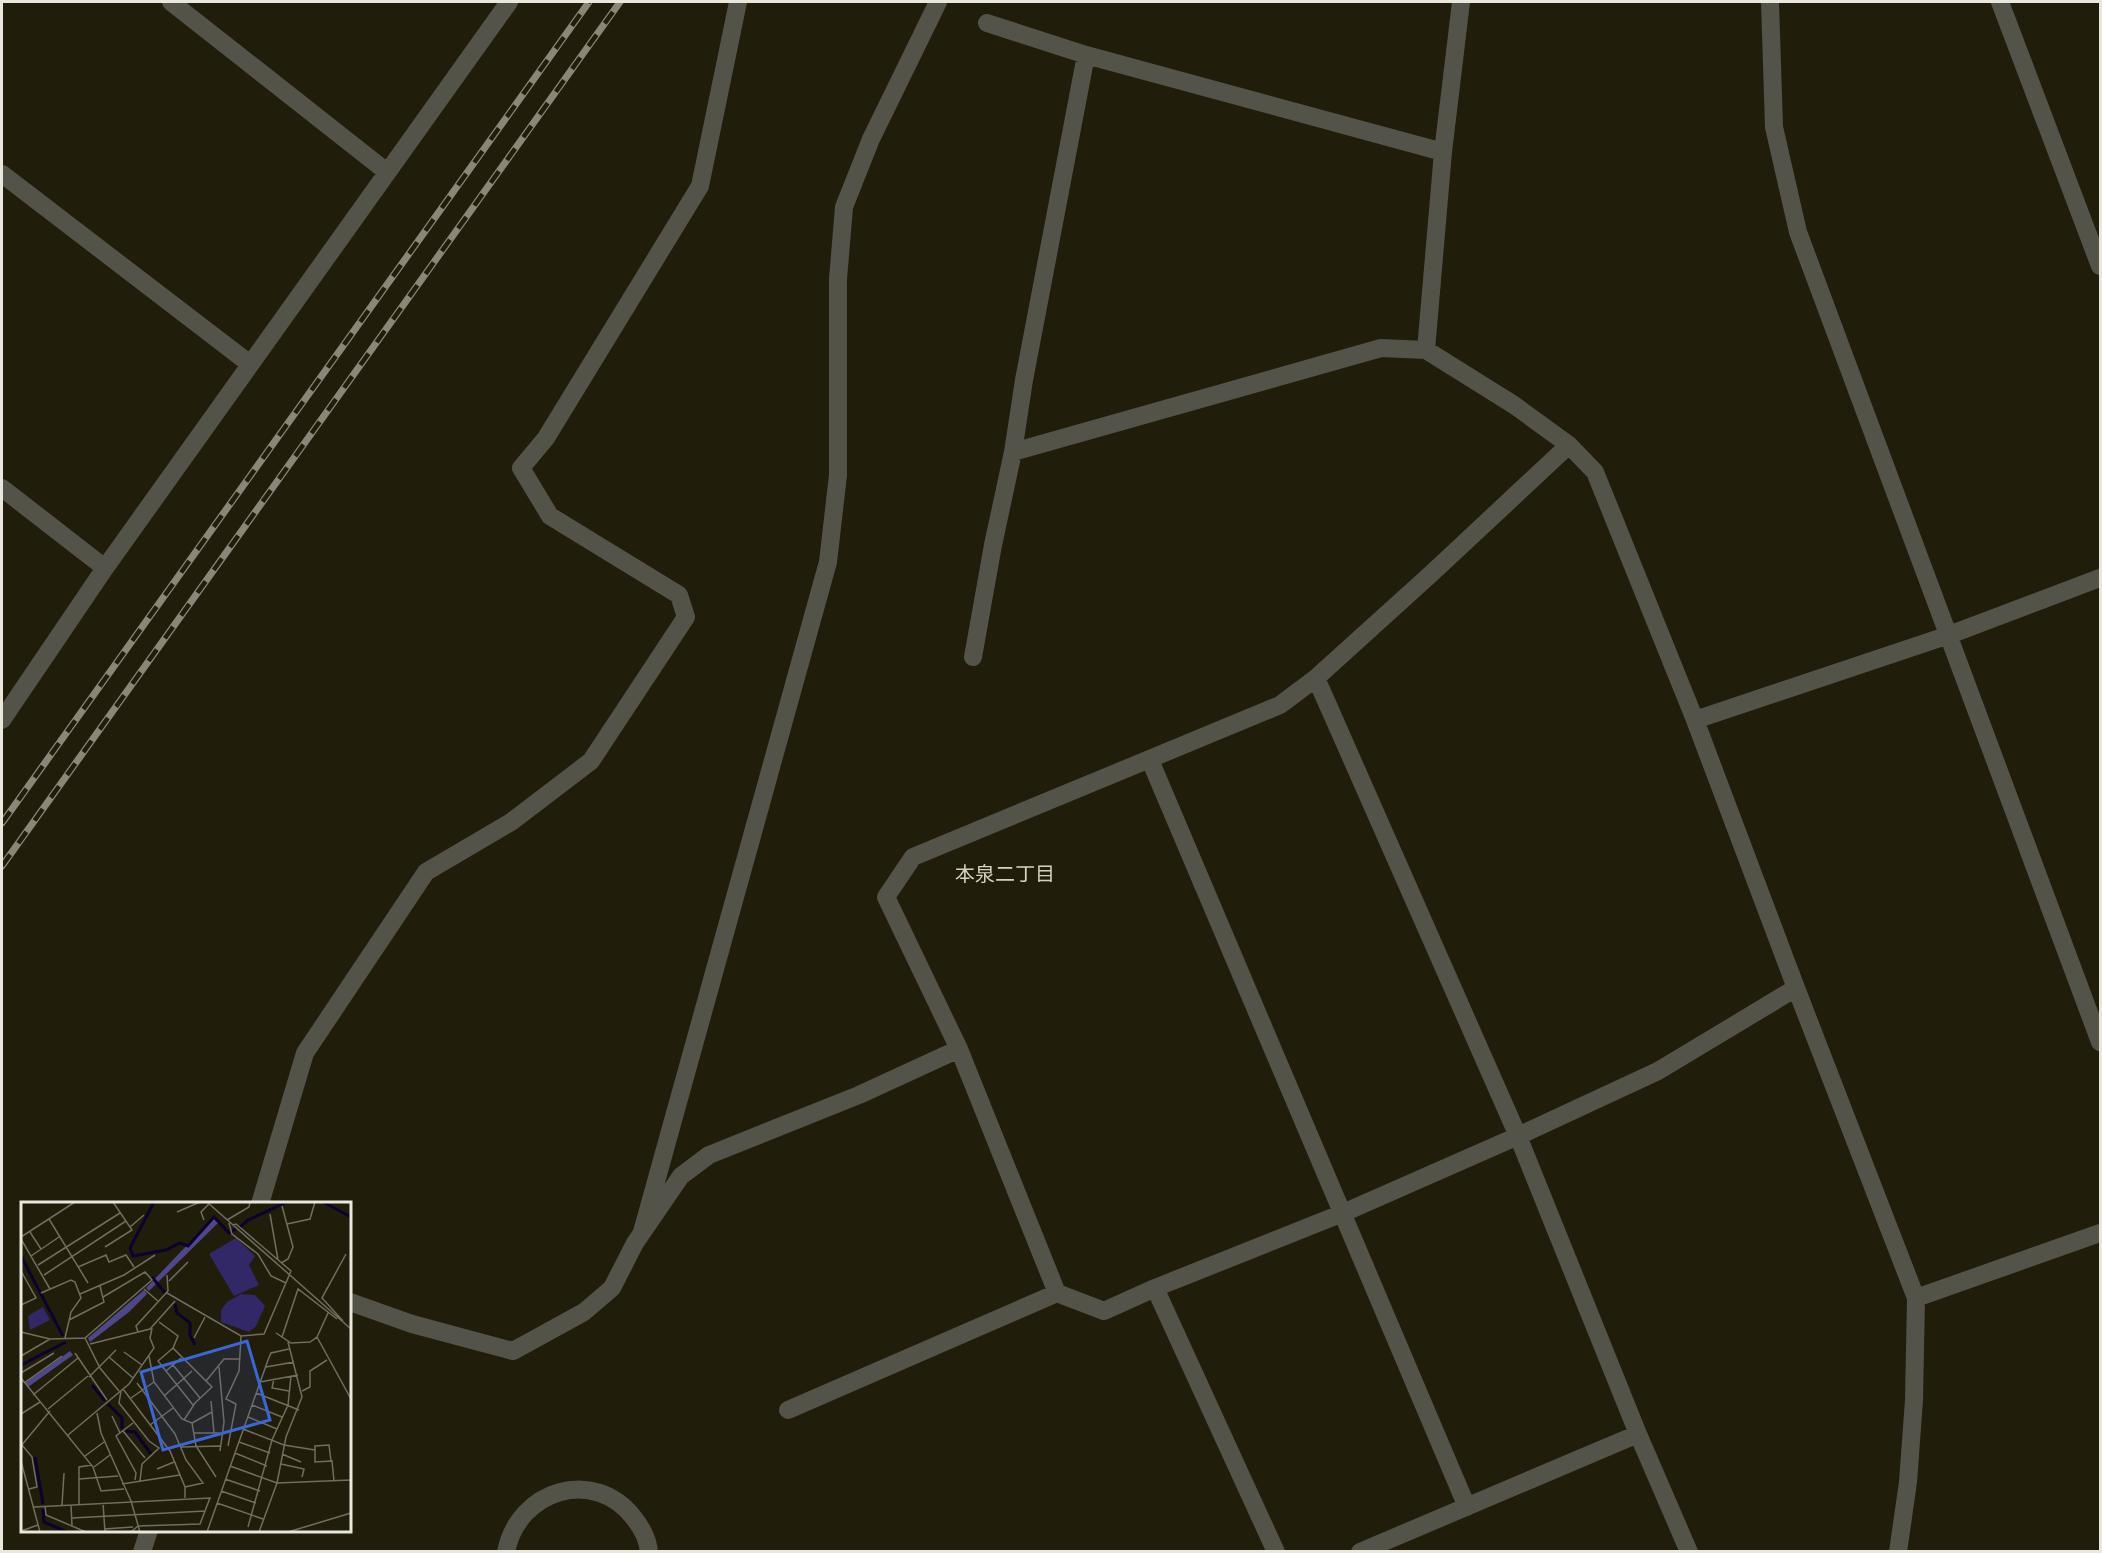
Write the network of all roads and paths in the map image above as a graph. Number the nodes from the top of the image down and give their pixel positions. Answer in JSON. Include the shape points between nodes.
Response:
{"nodes":[{"id":1,"x":171,"y":2,"type":"edge"},
{"id":2,"x":509,"y":2,"type":"edge"},
{"id":3,"x":738,"y":2,"type":"edge"},
{"id":4,"x":938,"y":2,"type":"edge"},
{"id":5,"x":1461,"y":2,"type":"edge"},
{"id":6,"x":1770,"y":2,"type":"edge"},
{"id":7,"x":2000,"y":2,"type":"edge"},
{"id":8,"x":987,"y":23,"type":"dead end"},
{"id":9,"x":1086,"y":55,"type":"junction"},
{"id":10,"x":1443,"y":152,"type":"junction"},
{"id":11,"x":387,"y":172,"type":"junction"},
{"id":12,"x":2,"y":174,"type":"edge"},
{"id":13,"x":2100,"y":266,"type":"edge"},
{"id":14,"x":1426,"y":350,"type":"junction"},
{"id":15,"x":250,"y":364,"type":"junction"},
{"id":16,"x":1569,"y":445,"type":"junction"},
{"id":17,"x":1013,"y":452,"type":"junction"},
{"id":18,"x":2,"y":488,"type":"edge"},
{"id":19,"x":105,"y":567,"type":"junction"},
{"id":20,"x":2100,"y":578,"type":"edge"},
{"id":21,"x":1949,"y":635,"type":"junction"},
{"id":22,"x":973,"y":657,"type":"dead end"},
{"id":23,"x":1316,"y":678,"type":"junction"},
{"id":24,"x":2,"y":720,"type":"edge"},
{"id":25,"x":1695,"y":720,"type":"junction"},
{"id":26,"x":1150,"y":760,"type":"junction"},
{"id":27,"x":1796,"y":988,"type":"junction"},
{"id":28,"x":2100,"y":1042,"type":"edge"},
{"id":29,"x":959,"y":1049,"type":"junction"},
{"id":30,"x":1518,"y":1136,"type":"junction"},
{"id":31,"x":260,"y":1202,"type":"edge"},
{"id":32,"x":1343,"y":1213,"type":"junction"},
{"id":33,"x":642,"y":1232,"type":"junction"},
{"id":34,"x":2100,"y":1233,"type":"edge"},
{"id":35,"x":1155,"y":1288,"type":"junction"},
{"id":36,"x":1057,"y":1293,"type":"junction"},
{"id":37,"x":1916,"y":1298,"type":"junction"},
{"id":38,"x":351,"y":1302,"type":"edge"},
{"id":39,"x":788,"y":1410,"type":"dead end"},
{"id":40,"x":1638,"y":1434,"type":"junction"},
{"id":41,"x":1467,"y":1506,"type":"junction"},
{"id":42,"x":148,"y":1532,"type":"edge"},
{"id":43,"x":142,"y":1551,"type":"edge"},
{"id":44,"x":506,"y":1551,"type":"edge"},
{"id":45,"x":649,"y":1551,"type":"edge"},
{"id":46,"x":1276,"y":1551,"type":"edge"},
{"id":47,"x":1360,"y":1551,"type":"edge"},
{"id":48,"x":1689,"y":1551,"type":"edge"},
{"id":49,"x":1898,"y":1551,"type":"edge"}],
"edges":[{"from":1,"to":11,"type":"street"},
{"from":2,"to":11,"type":"street"},
{"from":3,"to":31,"type":"street","via":[[700,186],[546,438],[521,468],[550,516],[679,596],[686,617],[591,760],[511,822],[426,872],[306,1053]]},
{"from":4,"to":33,"type":"street","via":[[870,139],[844,207],[838,279],[838,475],[828,562]]},
{"from":5,"to":10,"type":"street"},
{"from":6,"to":21,"type":"street","via":[[1774,128],[1798,232]]},
{"from":7,"to":13,"type":"street"},
{"from":8,"to":9,"type":"street"},
{"from":9,"to":10,"type":"street"},
{"from":9,"to":17,"type":"street"},
{"from":10,"to":14,"type":"street"},
{"from":11,"to":15,"type":"street"},
{"from":12,"to":15,"type":"street"},
{"from":14,"to":16,"type":"street"},
{"from":14,"to":17,"type":"street","via":[[1381,348]]},
{"from":15,"to":19,"type":"street"},
{"from":16,"to":23,"type":"street"},
{"from":16,"to":25,"type":"street","via":[[1595,472]]},
{"from":17,"to":22,"type":"street"},
{"from":18,"to":19,"type":"street"},
{"from":19,"to":24,"type":"street"},
{"from":20,"to":21,"type":"street"},
{"from":21,"to":25,"type":"street"},
{"from":21,"to":28,"type":"street"},
{"from":23,"to":26,"type":"street","via":[[1280,705]]},
{"from":23,"to":30,"type":"street"},
{"from":25,"to":27,"type":"street"},
{"from":26,"to":29,"type":"street","via":[[913,857],[886,897]]},
{"from":26,"to":32,"type":"street"},
{"from":27,"to":30,"type":"street","via":[[1658,1071]]},
{"from":27,"to":37,"type":"street"},
{"from":29,"to":33,"type":"street","via":[[859,1095],[709,1155],[681,1176]]},
{"from":29,"to":36,"type":"street"},
{"from":30,"to":32,"type":"street"},
{"from":30,"to":40,"type":"street"},
{"from":32,"to":35,"type":"street"},
{"from":32,"to":41,"type":"street"},
{"from":33,"to":38,"type":"street","via":[[612,1288],[584,1312],[513,1351],[412,1324]]},
{"from":34,"to":37,"type":"street"},
{"from":35,"to":36,"type":"street","via":[[1104,1311]]},
{"from":35,"to":46,"type":"street"},
{"from":36,"to":39,"type":"street"},
{"from":37,"to":49,"type":"street","via":[[1912,1435]]},
{"from":40,"to":41,"type":"street"},
{"from":40,"to":48,"type":"street"},
{"from":41,"to":47,"type":"street"},
{"from":42,"to":43,"type":"street"},
{"from":44,"to":45,"type":"street","via":[[518,1520],[532,1505],[571,1490],[592,1491],[611,1498],[628,1511],[641,1527]]}]}
